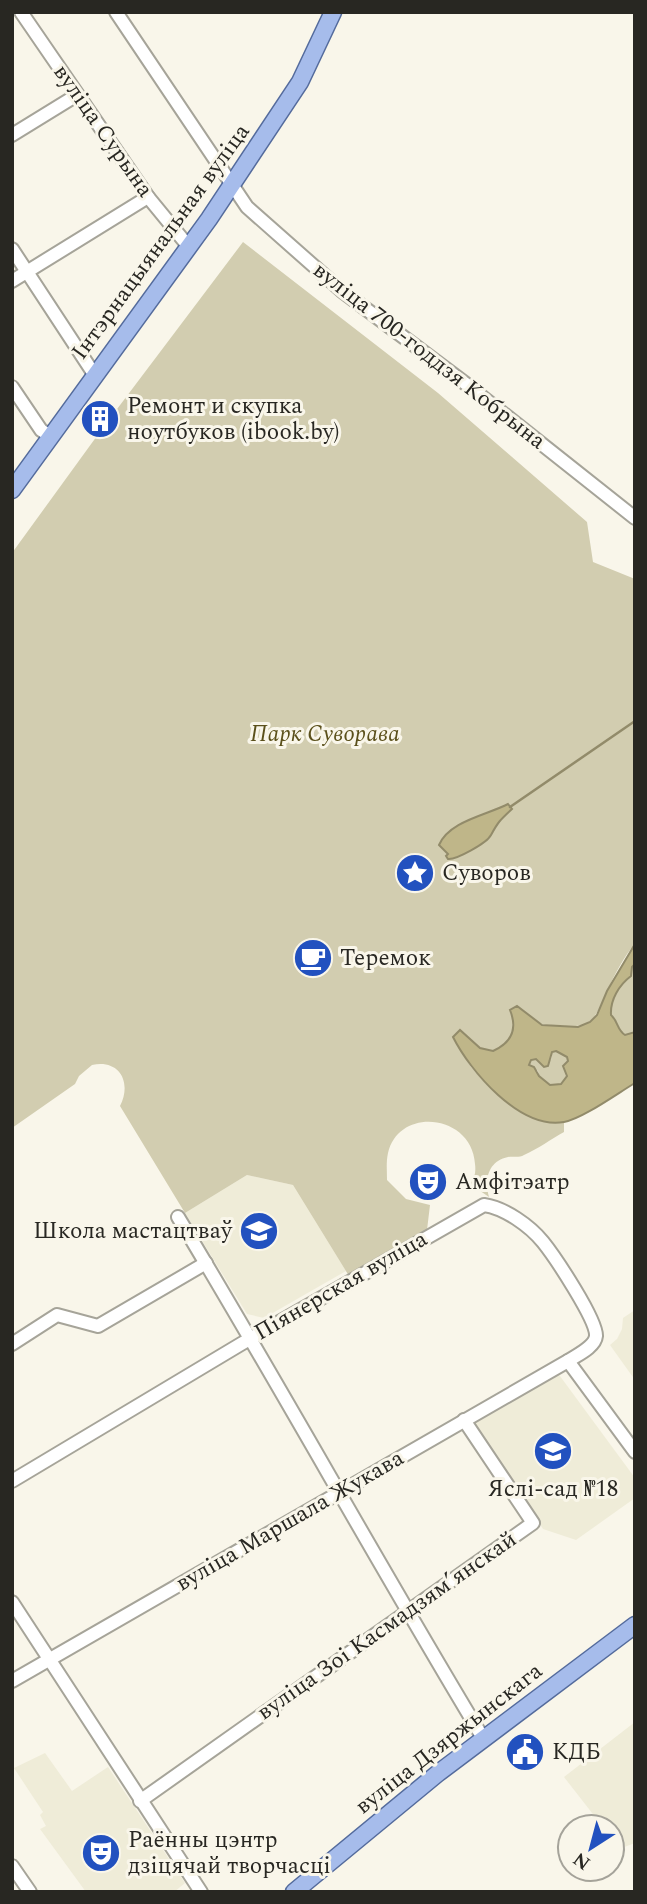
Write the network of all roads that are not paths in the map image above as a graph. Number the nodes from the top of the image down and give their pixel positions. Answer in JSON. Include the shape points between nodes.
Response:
{"nodes":[{"id":1,"x":21,"y":12,"type":"edge"},
{"id":2,"x":116,"y":12,"type":"edge"},
{"id":3,"x":333,"y":12,"type":"edge"},
{"id":4,"x":77,"y":95,"type":"junction"},
{"id":5,"x":13,"y":134,"type":"edge"},
{"id":6,"x":232,"y":186,"type":"junction"},
{"id":7,"x":148,"y":197,"type":"junction"},
{"id":8,"x":188,"y":247,"type":"junction"},
{"id":9,"x":12,"y":249,"type":"edge"},
{"id":10,"x":27,"y":271,"type":"junction"},
{"id":11,"x":12,"y":281,"type":"edge"},
{"id":12,"x":94,"y":374,"type":"junction"},
{"id":13,"x":12,"y":387,"type":"edge"},
{"id":14,"x":50,"y":436,"type":"junction"},
{"id":15,"x":12,"y":490,"type":"edge"},
{"id":16,"x":635,"y":518,"type":"edge"},
{"id":17,"x":178,"y":1217,"type":"dead end"},
{"id":18,"x":206,"y":1263,"type":"junction"},
{"id":19,"x":252,"y":1338,"type":"junction"},
{"id":20,"x":12,"y":1344,"type":"edge"},
{"id":21,"x":568,"y":1361,"type":"junction"},
{"id":22,"x":464,"y":1420,"type":"junction"},
{"id":23,"x":635,"y":1452,"type":"edge"},
{"id":24,"x":12,"y":1481,"type":"edge"},
{"id":25,"x":339,"y":1493,"type":"junction"},
{"id":26,"x":12,"y":1602,"type":"edge"},
{"id":27,"x":409,"y":1612,"type":"junction"},
{"id":28,"x":635,"y":1625,"type":"edge"},
{"id":29,"x":48,"y":1659,"type":"junction"},
{"id":30,"x":12,"y":1681,"type":"edge"},
{"id":31,"x":483,"y":1738,"type":"junction"},
{"id":32,"x":140,"y":1801,"type":"junction"},
{"id":33,"x":12,"y":1866,"type":"edge"},
{"id":34,"x":30,"y":1892,"type":"edge"},
{"id":35,"x":201,"y":1892,"type":"edge"},
{"id":36,"x":293,"y":1892,"type":"edge"}],
"edges":[{"from":1,"to":4,"type":"street","name":"вуліца Сурына"},
{"from":2,"to":6,"type":"street","name":"вуліца 700-годдзя Кобрына"},
{"from":3,"to":6,"type":"main road","name":"Інтэрнацыянальная вуліца","via":[[300,82]]},
{"from":4,"to":5,"type":"street"},
{"from":4,"to":7,"type":"street","name":"вуліца Сурына"},
{"from":6,"to":8,"type":"main road","name":"Інтэрнацыянальная вуліца"},
{"from":6,"to":16,"type":"street","name":"вуліца 700-годдзя Кобрына","via":[[247,207],[342,290]]},
{"from":7,"to":8,"type":"street","name":"вуліца Сурына"},
{"from":7,"to":10,"type":"street"},
{"from":8,"to":12,"type":"main road","name":"Інтэрнацыянальная вуліца"},
{"from":9,"to":10,"type":"street"},
{"from":10,"to":11,"type":"street"},
{"from":10,"to":12,"type":"street"},
{"from":12,"to":14,"type":"main road","name":"Інтэрнацыянальная вуліца"},
{"from":13,"to":14,"type":"street"},
{"from":14,"to":15,"type":"main road","name":"Інтэрнацыянальная вуліца"},
{"from":17,"to":18,"type":"street"},
{"from":18,"to":19,"type":"street"},
{"from":18,"to":20,"type":"street","via":[[98,1326],[57,1315]]},
{"from":19,"to":21,"type":"street","name":"Піянерская вуліца","via":[[484,1205],[505,1212],[542,1241],[590,1316],[596,1339]]},
{"from":19,"to":24,"type":"street","name":"Піянерская вуліца"},
{"from":19,"to":25,"type":"street"},
{"from":21,"to":22,"type":"street","name":"вуліца Маршала Жукава"},
{"from":21,"to":23,"type":"street"},
{"from":22,"to":25,"type":"street","name":"вуліца Маршала Жукава"},
{"from":22,"to":27,"type":"street","name":"вуліца Зоі Касмадзямʼянскай","via":[[533,1523]]},
{"from":25,"to":27,"type":"street"},
{"from":25,"to":29,"type":"street","name":"вуліца Маршала Жукава"},
{"from":26,"to":29,"type":"street"},
{"from":27,"to":31,"type":"street"},
{"from":27,"to":32,"type":"street","name":"вуліца Зоі Касмадзямʼянскай"},
{"from":28,"to":31,"type":"main road","name":"вуліца Дзяржынскага"},
{"from":29,"to":30,"type":"street","name":"вуліца Маршала Жукава"},
{"from":29,"to":32,"type":"street"},
{"from":31,"to":36,"type":"main road","name":"вуліца Дзяржынскага"},
{"from":32,"to":35,"type":"street"},
{"from":33,"to":34,"type":"street"}]}
